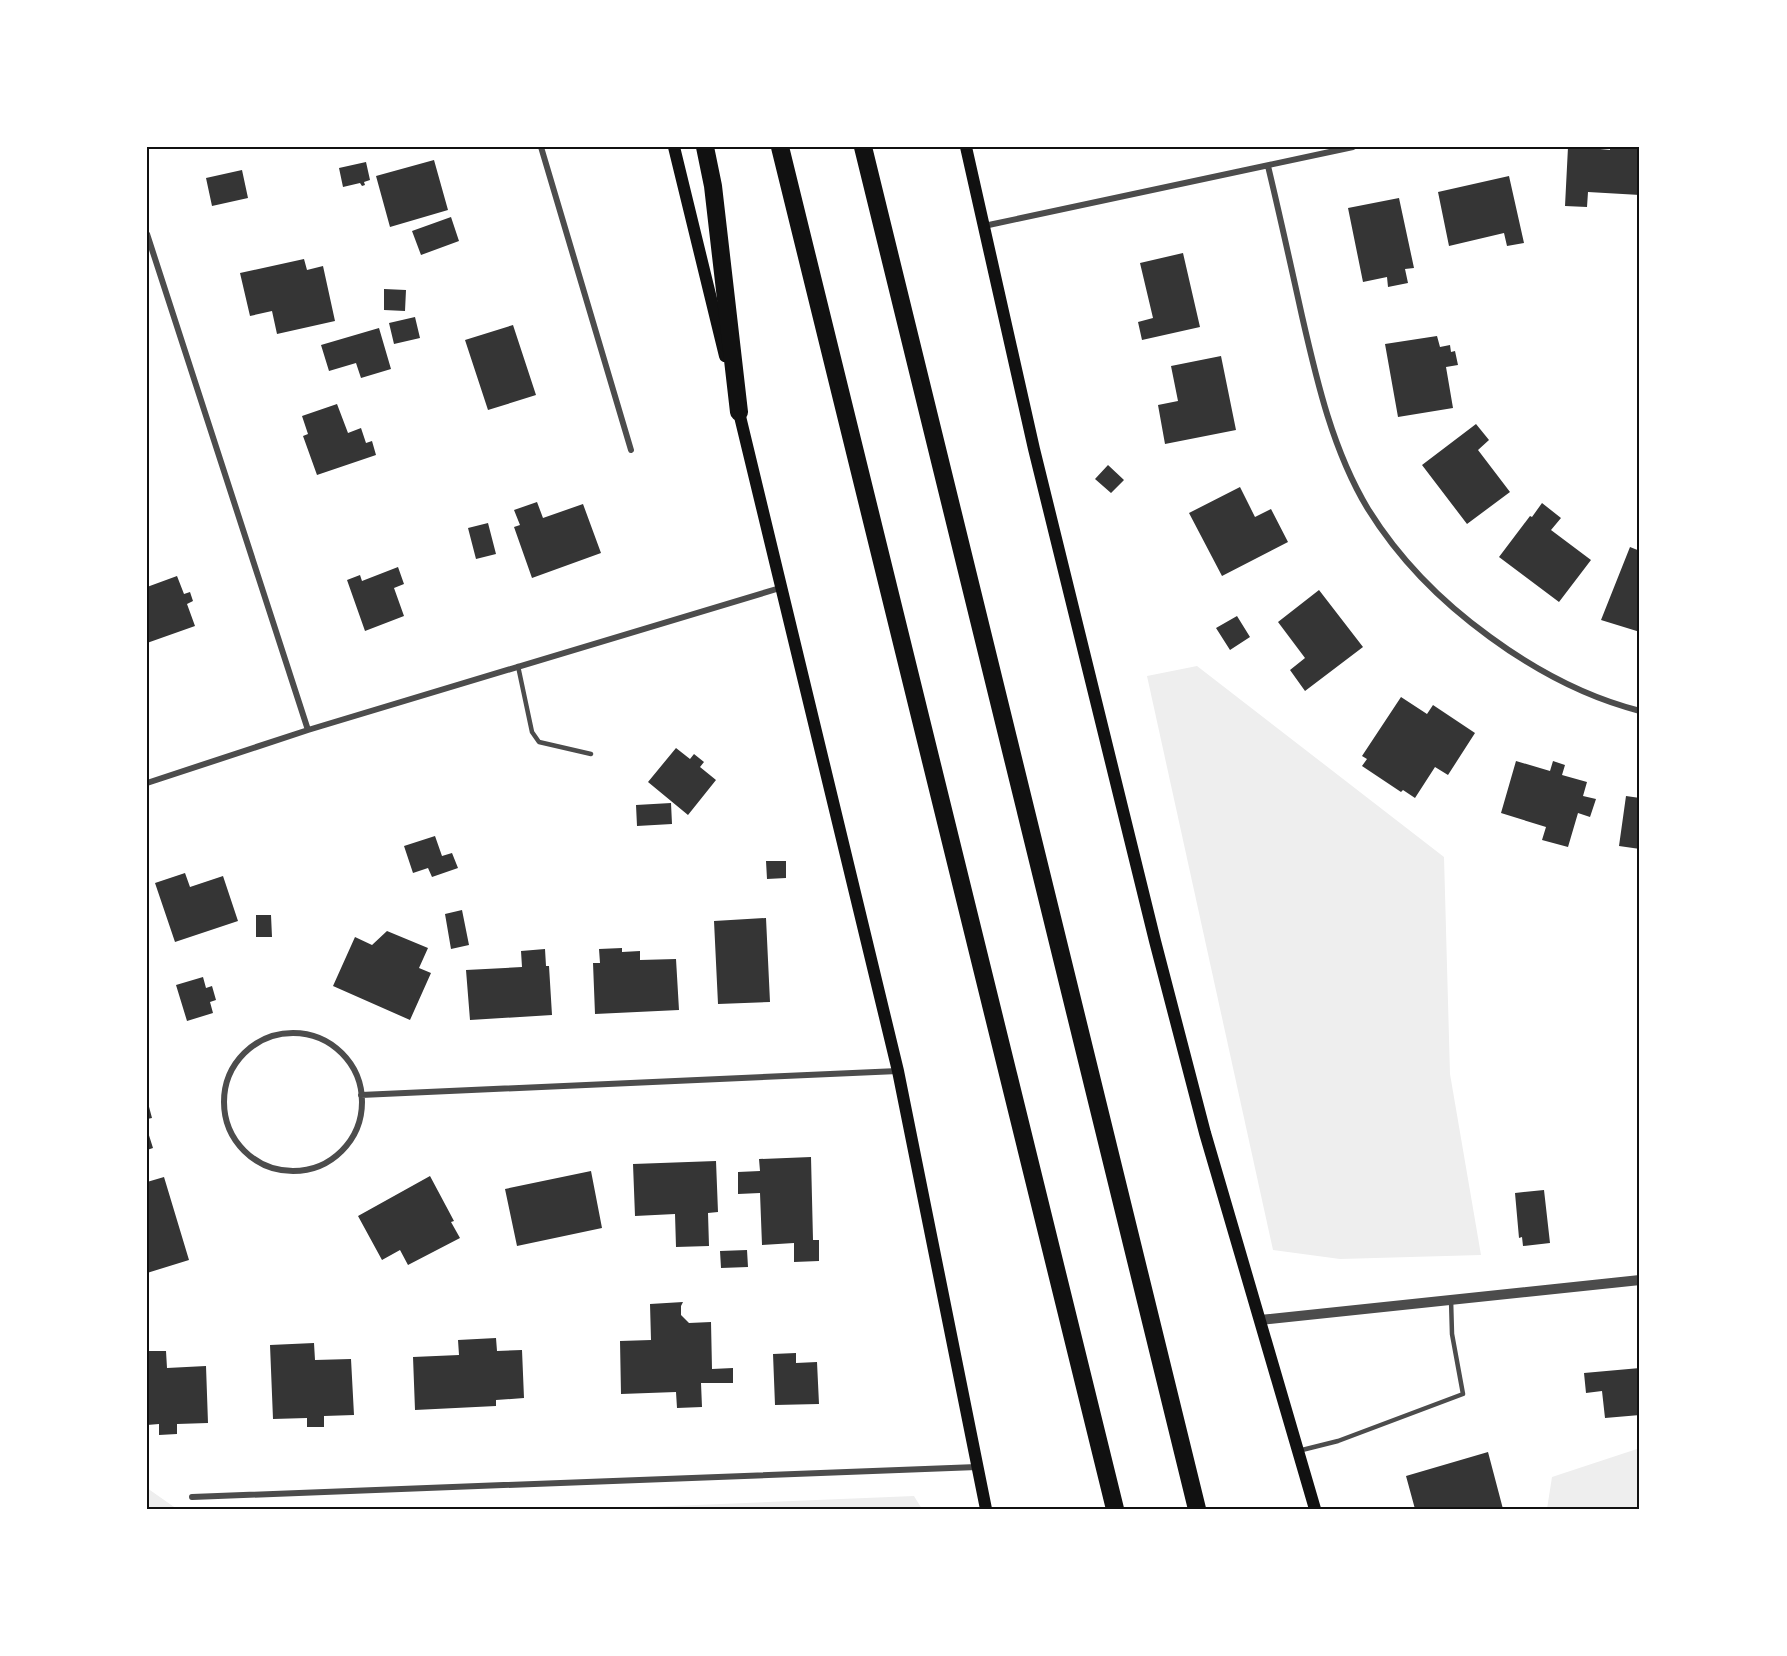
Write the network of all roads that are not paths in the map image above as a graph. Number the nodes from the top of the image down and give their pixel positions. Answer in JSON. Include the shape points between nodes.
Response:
{"nodes":[{"id":1,"x":541,"y":147,"type":"edge"},
{"id":2,"x":674,"y":147,"type":"edge"},
{"id":3,"x":705,"y":147,"type":"edge"},
{"id":4,"x":780,"y":147,"type":"edge"},
{"id":5,"x":863,"y":147,"type":"edge"},
{"id":6,"x":966,"y":147,"type":"edge"},
{"id":7,"x":1353,"y":147,"type":"edge"},
{"id":8,"x":1268,"y":165,"type":"junction"},
{"id":9,"x":984,"y":226,"type":"junction"},
{"id":10,"x":147,"y":234,"type":"edge"},
{"id":11,"x":739,"y":412,"type":"junction"},
{"id":12,"x":631,"y":450,"type":"dead end"},
{"id":13,"x":780,"y":588,"type":"junction"},
{"id":14,"x":518,"y":666,"type":"junction"},
{"id":15,"x":1640,"y":711,"type":"edge"},
{"id":16,"x":309,"y":730,"type":"junction"},
{"id":17,"x":591,"y":754,"type":"dead end"},
{"id":18,"x":147,"y":783,"type":"edge"},
{"id":19,"x":898,"y":1071,"type":"junction"},
{"id":20,"x":361,"y":1095,"type":"junction"},
{"id":21,"x":1640,"y":1280,"type":"edge"},
{"id":22,"x":1451,"y":1299,"type":"junction"},
{"id":23,"x":1260,"y":1320,"type":"junction"},
{"id":24,"x":1298,"y":1451,"type":"junction"},
{"id":25,"x":978,"y":1467,"type":"junction"},
{"id":26,"x":192,"y":1497,"type":"dead end"},
{"id":27,"x":986,"y":1509,"type":"edge"},
{"id":28,"x":1115,"y":1509,"type":"edge"},
{"id":29,"x":1197,"y":1509,"type":"edge"},
{"id":30,"x":1315,"y":1509,"type":"edge"}],
"edges":[{"from":1,"to":12,"type":"street"},
{"from":2,"to":11,"type":"main road"},
{"from":3,"to":11,"type":"highway"},
{"from":4,"to":28,"type":"highway"},
{"from":5,"to":29,"type":"highway"},
{"from":6,"to":9,"type":"main road"},
{"from":7,"to":8,"type":"street"},
{"from":8,"to":9,"type":"street"},
{"from":8,"to":15,"type":"street","via":[[1323,400],[1349,473],[1389,540],[1442,598],[1512,653],[1582,692]]},
{"from":9,"to":23,"type":"main road","via":[[1034,449],[1155,941]]},
{"from":10,"to":16,"type":"street"},
{"from":11,"to":13,"type":"main road"},
{"from":13,"to":14,"type":"street"},
{"from":13,"to":19,"type":"main road"},
{"from":14,"to":16,"type":"street"},
{"from":14,"to":17,"type":"lane","via":[[532,732],[539,742]]},
{"from":16,"to":18,"type":"street"},
{"from":19,"to":20,"type":"street"},
{"from":19,"to":25,"type":"main road"},
{"from":20,"to":20,"type":"street","via":[[357,1075],[342,1052],[319,1037],[293,1032],[266,1037],[244,1053],[229,1075],[224,1102],[229,1129],[244,1151],[267,1166],[293,1172],[320,1166],[342,1151],[358,1128]]},
{"from":21,"to":22,"type":"street"},
{"from":22,"to":23,"type":"street"},
{"from":22,"to":24,"type":"lane","via":[[1452,1334],[1463,1394],[1338,1441]]},
{"from":23,"to":24,"type":"main road"},
{"from":24,"to":30,"type":"main road"},
{"from":25,"to":26,"type":"street"},
{"from":25,"to":27,"type":"main road"}]}
